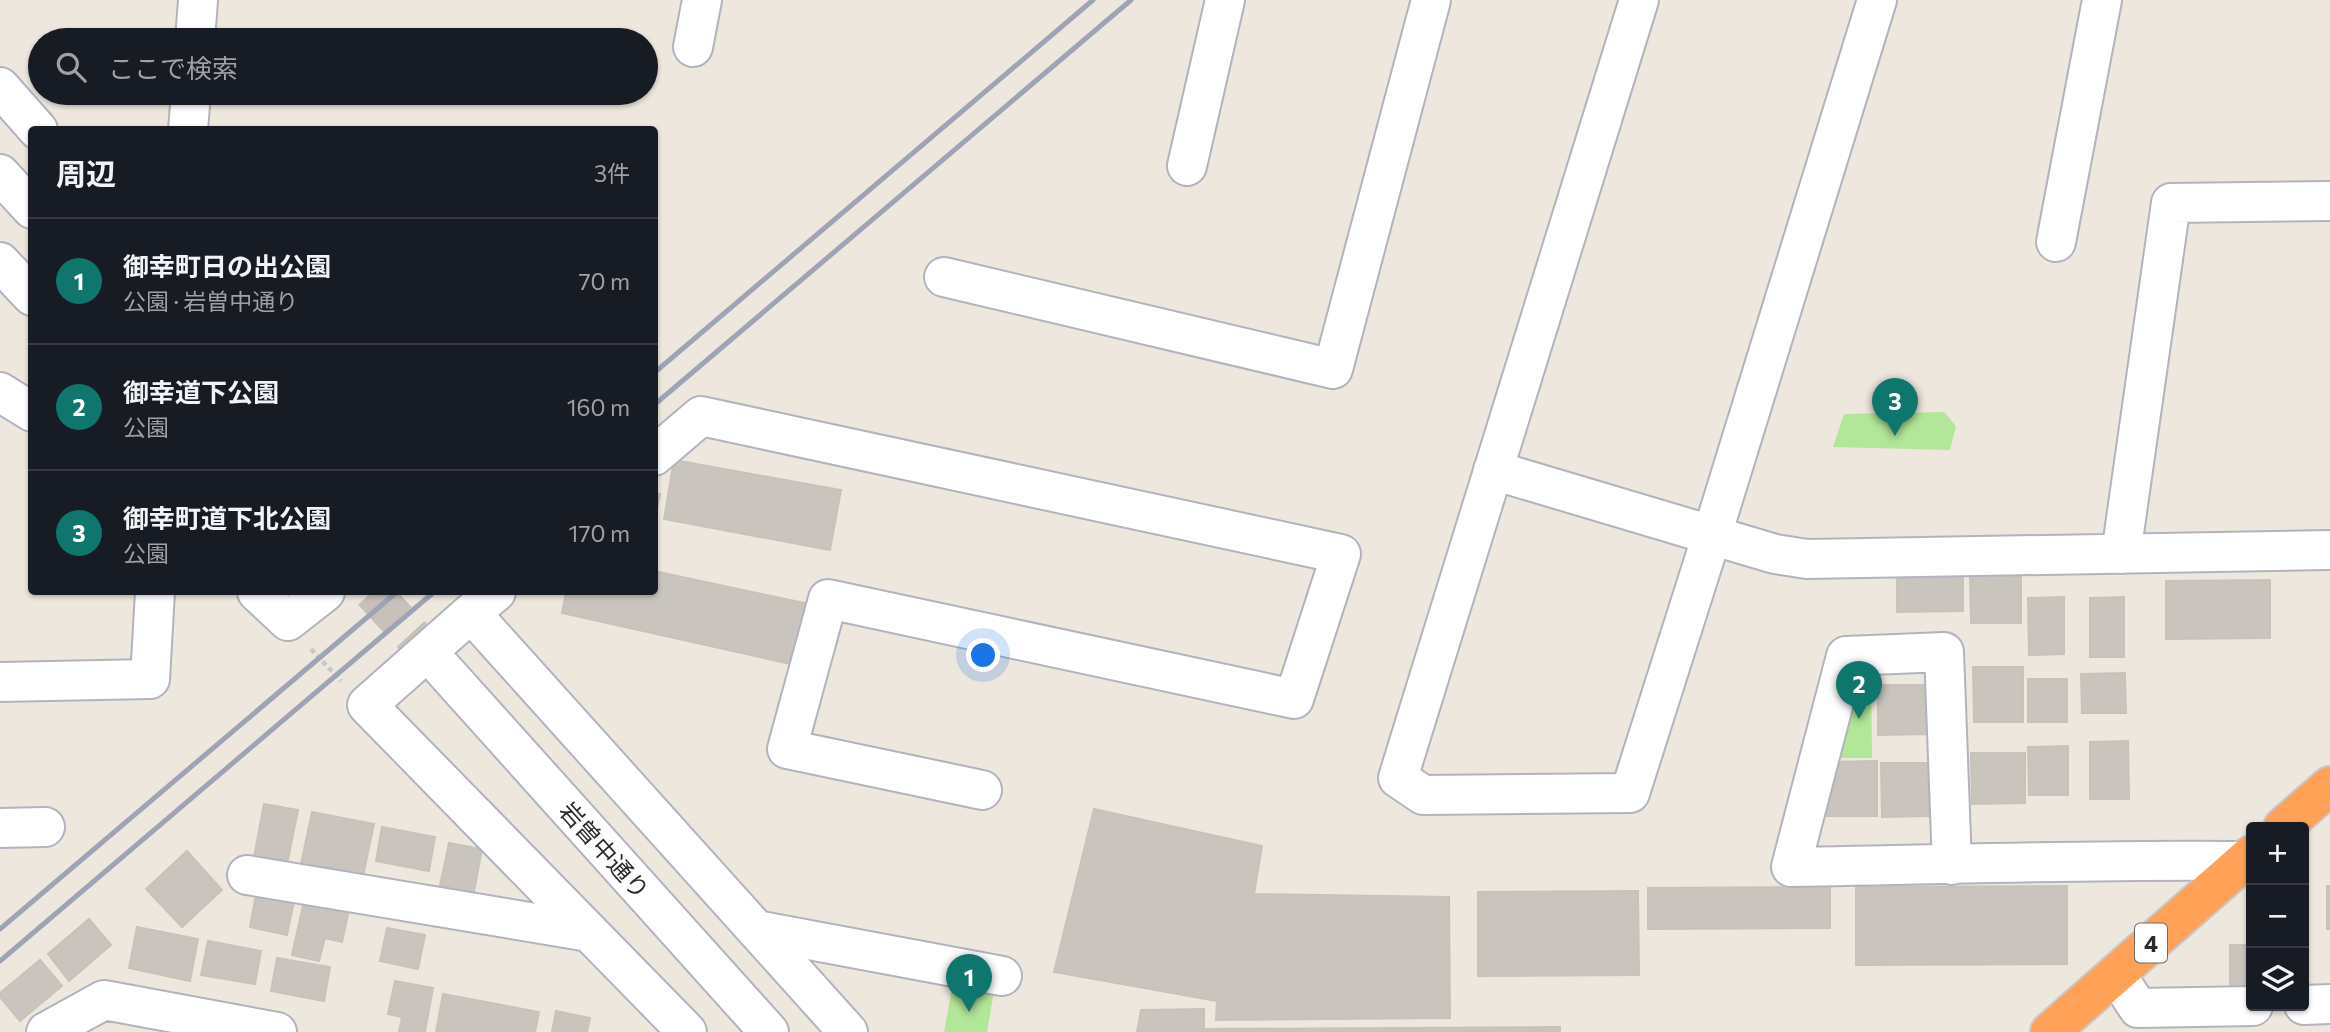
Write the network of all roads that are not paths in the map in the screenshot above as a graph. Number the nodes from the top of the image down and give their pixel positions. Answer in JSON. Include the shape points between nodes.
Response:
{"nodes":[{"id":1,"x":198,"y":0,"type":"edge"},
{"id":2,"x":702,"y":0,"type":"edge"},
{"id":3,"x":1225,"y":0,"type":"edge"},
{"id":4,"x":1431,"y":0,"type":"edge"},
{"id":5,"x":1639,"y":0,"type":"edge"},
{"id":6,"x":1877,"y":0,"type":"edge"},
{"id":7,"x":2102,"y":0,"type":"edge"},
{"id":8,"x":196,"y":28,"type":"edge"},
{"id":9,"x":693,"y":47,"type":"dead end"},
{"id":10,"x":0,"y":87,"type":"edge"},
{"id":11,"x":190,"y":105,"type":"edge"},
{"id":12,"x":34,"y":126,"type":"edge"},
{"id":13,"x":188,"y":126,"type":"edge"},
{"id":14,"x":1187,"y":166,"type":"dead end"},
{"id":15,"x":0,"y":174,"type":"edge"},
{"id":16,"x":2330,"y":201,"type":"edge"},
{"id":17,"x":28,"y":205,"type":"edge"},
{"id":18,"x":2056,"y":242,"type":"dead end"},
{"id":19,"x":0,"y":262,"type":"edge"},
{"id":20,"x":944,"y":277,"type":"dead end"},
{"id":21,"x":28,"y":292,"type":"edge"},
{"id":22,"x":0,"y":392,"type":"edge"},
{"id":23,"x":28,"y":410,"type":"edge"},
{"id":24,"x":658,"y":453,"type":"edge"},
{"id":25,"x":1493,"y":470,"type":"junction"},
{"id":26,"x":1712,"y":535,"type":"junction"},
{"id":27,"x":2330,"y":550,"type":"edge"},
{"id":28,"x":2121,"y":554,"type":"junction"},
{"id":29,"x":155,"y":595,"type":"edge"},
{"id":30,"x":260,"y":595,"type":"edge"},
{"id":31,"x":321,"y":595,"type":"edge"},
{"id":32,"x":484,"y":602,"type":"edge"},
{"id":33,"x":442,"y":668,"type":"tunnel mouth"},
{"id":34,"x":0,"y":682,"type":"edge"},
{"id":35,"x":982,"y":790,"type":"dead end"},
{"id":36,"x":2324,"y":797,"type":"edge"},
{"id":37,"x":2290,"y":822,"type":"edge"},
{"id":38,"x":45,"y":827,"type":"dead end"},
{"id":39,"x":0,"y":828,"type":"edge"},
{"id":40,"x":2246,"y":858,"type":"edge"},
{"id":41,"x":2246,"y":860,"type":"edge"},
{"id":42,"x":1952,"y":865,"type":"junction"},
{"id":43,"x":247,"y":875,"type":"dead end"},
{"id":44,"x":756,"y":930,"type":"junction"},
{"id":45,"x":589,"y":932,"type":"junction"},
{"id":46,"x":2116,"y":974,"type":"junction"},
{"id":47,"x":1002,"y":976,"type":"dead end"},
{"id":48,"x":2330,"y":1004,"type":"edge"},
{"id":49,"x":2309,"y":1005,"type":"edge"},
{"id":50,"x":2246,"y":1006,"type":"edge"},
{"id":51,"x":46,"y":1032,"type":"edge"},
{"id":52,"x":277,"y":1032,"type":"edge"},
{"id":53,"x":687,"y":1032,"type":"edge"},
{"id":54,"x":769,"y":1032,"type":"edge"},
{"id":55,"x":848,"y":1032,"type":"edge"},
{"id":56,"x":2050,"y":1032,"type":"edge"}],
"edges":[{"from":1,"to":8,"type":"street"},
{"from":2,"to":9,"type":"street"},
{"from":3,"to":14,"type":"street"},
{"from":4,"to":20,"type":"street","via":[[1333,369]]},
{"from":5,"to":25,"type":"street"},
{"from":6,"to":26,"type":"street"},
{"from":7,"to":18,"type":"street"},
{"from":10,"to":12,"type":"street"},
{"from":11,"to":13,"type":"street"},
{"from":15,"to":17,"type":"street"},
{"from":16,"to":28,"type":"street","via":[[2171,203]]},
{"from":19,"to":21,"type":"street"},
{"from":22,"to":23,"type":"street"},
{"from":24,"to":35,"type":"street","via":[[701,416],[1341,554],[1294,699],[828,599],[787,749]]},
{"from":25,"to":26,"type":"street"},
{"from":25,"to":26,"type":"street","via":[[1398,778],[1423,795],[1630,793]]},
{"from":26,"to":28,"type":"street","via":[[1807,559]]},
{"from":27,"to":28,"type":"street"},
{"from":29,"to":34,"type":"street","via":[[150,679]]},
{"from":30,"to":31,"type":"street","via":[[288,621]]},
{"from":32,"to":44,"type":"street"},
{"from":32,"to":45,"type":"street","via":[[367,705]]},
{"from":33,"to":54,"type":"street","name":"岩曽中通り"},
{"from":36,"to":37,"type":"highway"},
{"from":38,"to":39,"type":"street"},
{"from":40,"to":42,"type":"street"},
{"from":41,"to":46,"type":"highway","number":"4"},
{"from":42,"to":42,"type":"street","via":[[1791,867],[1846,656],[1944,652]]},
{"from":43,"to":45,"type":"street"},
{"from":44,"to":47,"type":"street"},
{"from":44,"to":55,"type":"street"},
{"from":45,"to":53,"type":"street"},
{"from":46,"to":50,"type":"street","via":[[2138,1008]]},
{"from":46,"to":56,"type":"highway","number":"4"},
{"from":48,"to":49,"type":"street"},
{"from":51,"to":52,"type":"street","via":[[104,1000]]}]}
